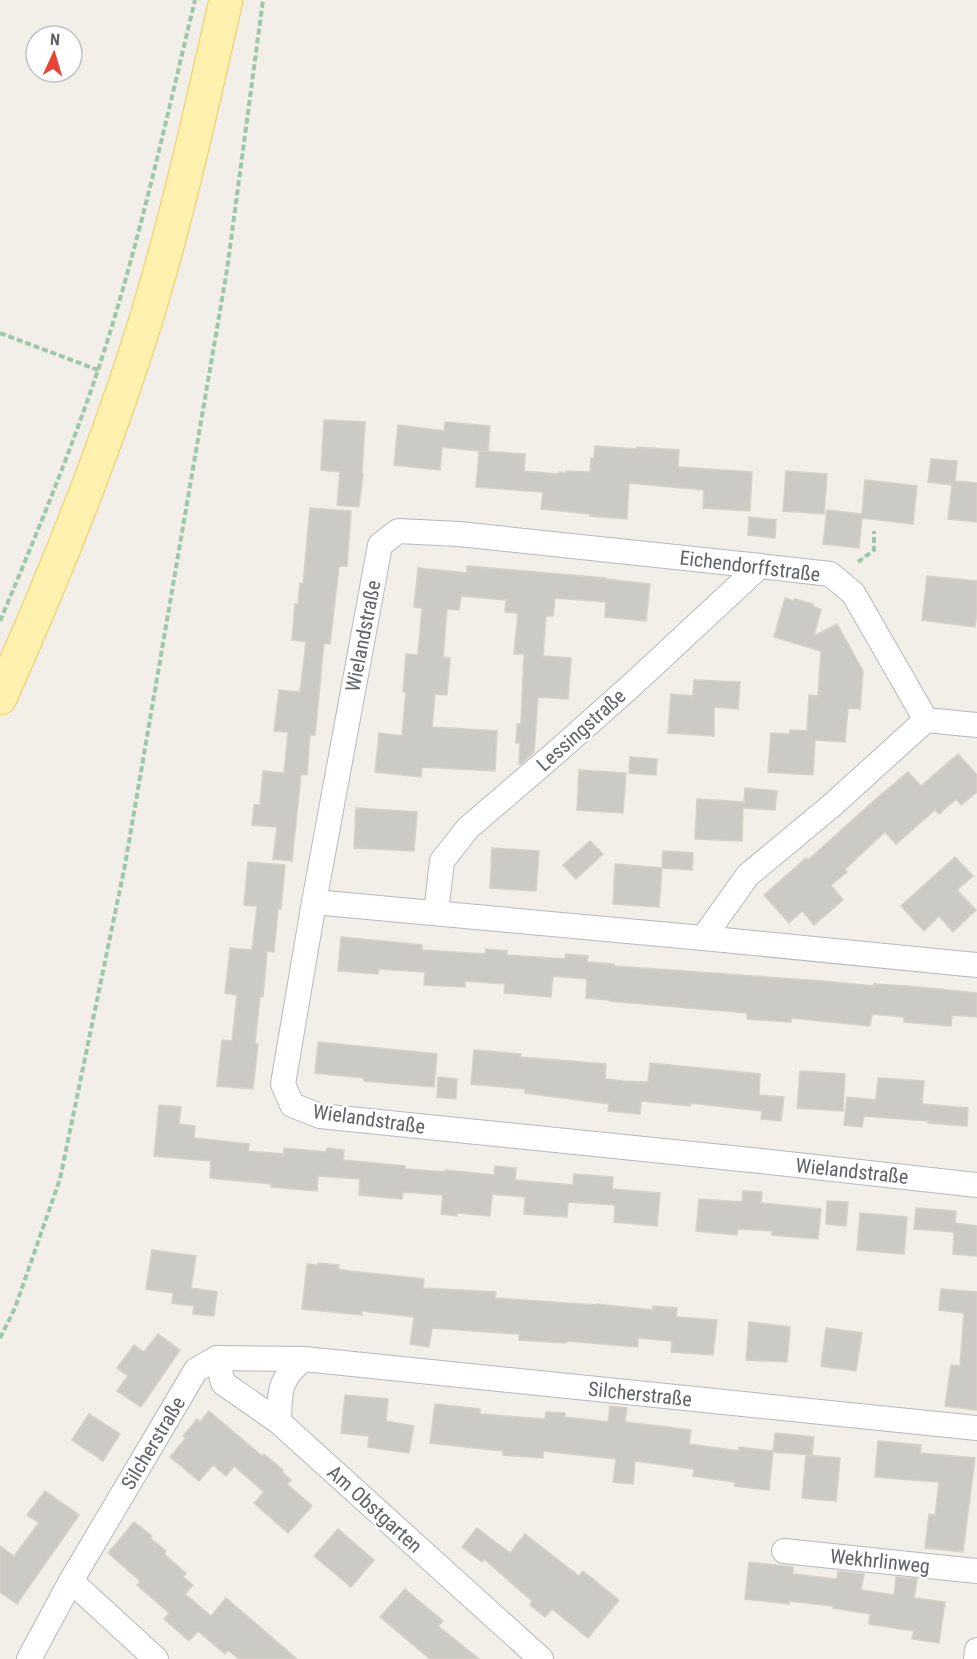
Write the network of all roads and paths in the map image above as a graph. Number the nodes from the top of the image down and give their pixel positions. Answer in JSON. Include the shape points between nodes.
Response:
{"nodes":[{"id":1,"x":195,"y":0,"type":"edge"},
{"id":2,"x":226,"y":0,"type":"edge"},
{"id":3,"x":264,"y":0,"type":"edge"},
{"id":4,"x":0,"y":333,"type":"edge"},
{"id":5,"x":98,"y":370,"type":"junction"},
{"id":6,"x":874,"y":531,"type":"dead end"},
{"id":7,"x":445,"y":534,"type":"joint"},
{"id":8,"x":858,"y":562,"type":"dead end"},
{"id":9,"x":760,"y":566,"type":"junction"},
{"id":10,"x":0,"y":621,"type":"edge"},
{"id":11,"x":0,"y":698,"type":"edge"},
{"id":12,"x":926,"y":720,"type":"junction"},
{"id":13,"x":977,"y":725,"type":"edge"},
{"id":14,"x":314,"y":902,"type":"junction"},
{"id":15,"x":436,"y":913,"type":"junction"},
{"id":16,"x":703,"y":938,"type":"junction"},
{"id":17,"x":977,"y":965,"type":"edge"},
{"id":18,"x":977,"y":1185,"type":"edge"},
{"id":19,"x":0,"y":1338,"type":"edge"},
{"id":20,"x":217,"y":1358,"type":"junction"},
{"id":21,"x":304,"y":1359,"type":"junction"},
{"id":22,"x":279,"y":1422,"type":"junction"},
{"id":23,"x":977,"y":1428,"type":"edge"},
{"id":24,"x":783,"y":1551,"type":"dead end"},
{"id":25,"x":977,"y":1571,"type":"edge"},
{"id":26,"x":70,"y":1581,"type":"junction"},
{"id":27,"x":977,"y":1650,"type":"edge"},
{"id":28,"x":29,"y":1659,"type":"edge"},
{"id":29,"x":156,"y":1659,"type":"edge"},
{"id":30,"x":541,"y":1659,"type":"edge"},
{"id":31,"x":976,"y":1659,"type":"edge"}],
"edges":[{"from":1,"to":5,"type":"path","via":[[143,217]]},
{"from":2,"to":11,"type":"main road","via":[[182,188],[147,313],[100,455]]},
{"from":3,"to":19,"type":"path","via":[[226,270],[125,866],[60,1179],[15,1308]]},
{"from":4,"to":5,"type":"path"},
{"from":5,"to":10,"type":"path","via":[[48,508]]},
{"from":6,"to":8,"type":"path","via":[[874,550]]},
{"from":7,"to":9,"type":"street","name":"Eichendorffstraße"},
{"from":7,"to":14,"type":"street","name":"Wielandstraße","via":[[398,531],[380,545]]},
{"from":9,"to":12,"type":"street","name":"Eichendorffstraße","via":[[830,574],[853,593]]},
{"from":9,"to":15,"type":"street","name":"Lessingstraße","via":[[633,684],[468,828],[442,861]]},
{"from":12,"to":13,"type":"street"},
{"from":12,"to":16,"type":"street","via":[[748,875]]},
{"from":14,"to":15,"type":"street"},
{"from":14,"to":18,"type":"street","name":"Wielandstraße","via":[[283,1084],[292,1105],[320,1116]]},
{"from":15,"to":16,"type":"street"},
{"from":16,"to":17,"type":"street"},
{"from":20,"to":21,"type":"street","name":"Silcherstraße"},
{"from":20,"to":22,"type":"street","name":"Am Obstgarten","via":[[223,1383]]},
{"from":20,"to":26,"type":"street","name":"Silcherstraße","via":[[196,1370]]},
{"from":21,"to":22,"type":"street","via":[[290,1370],[280,1392]]},
{"from":21,"to":23,"type":"street","name":"Silcherstraße"},
{"from":22,"to":30,"type":"street","name":"Am Obstgarten"},
{"from":24,"to":25,"type":"street","name":"Wekhrlinweg"},
{"from":26,"to":28,"type":"street","name":"Silcherstraße"},
{"from":26,"to":29,"type":"street"},
{"from":27,"to":31,"type":"street"}]}
